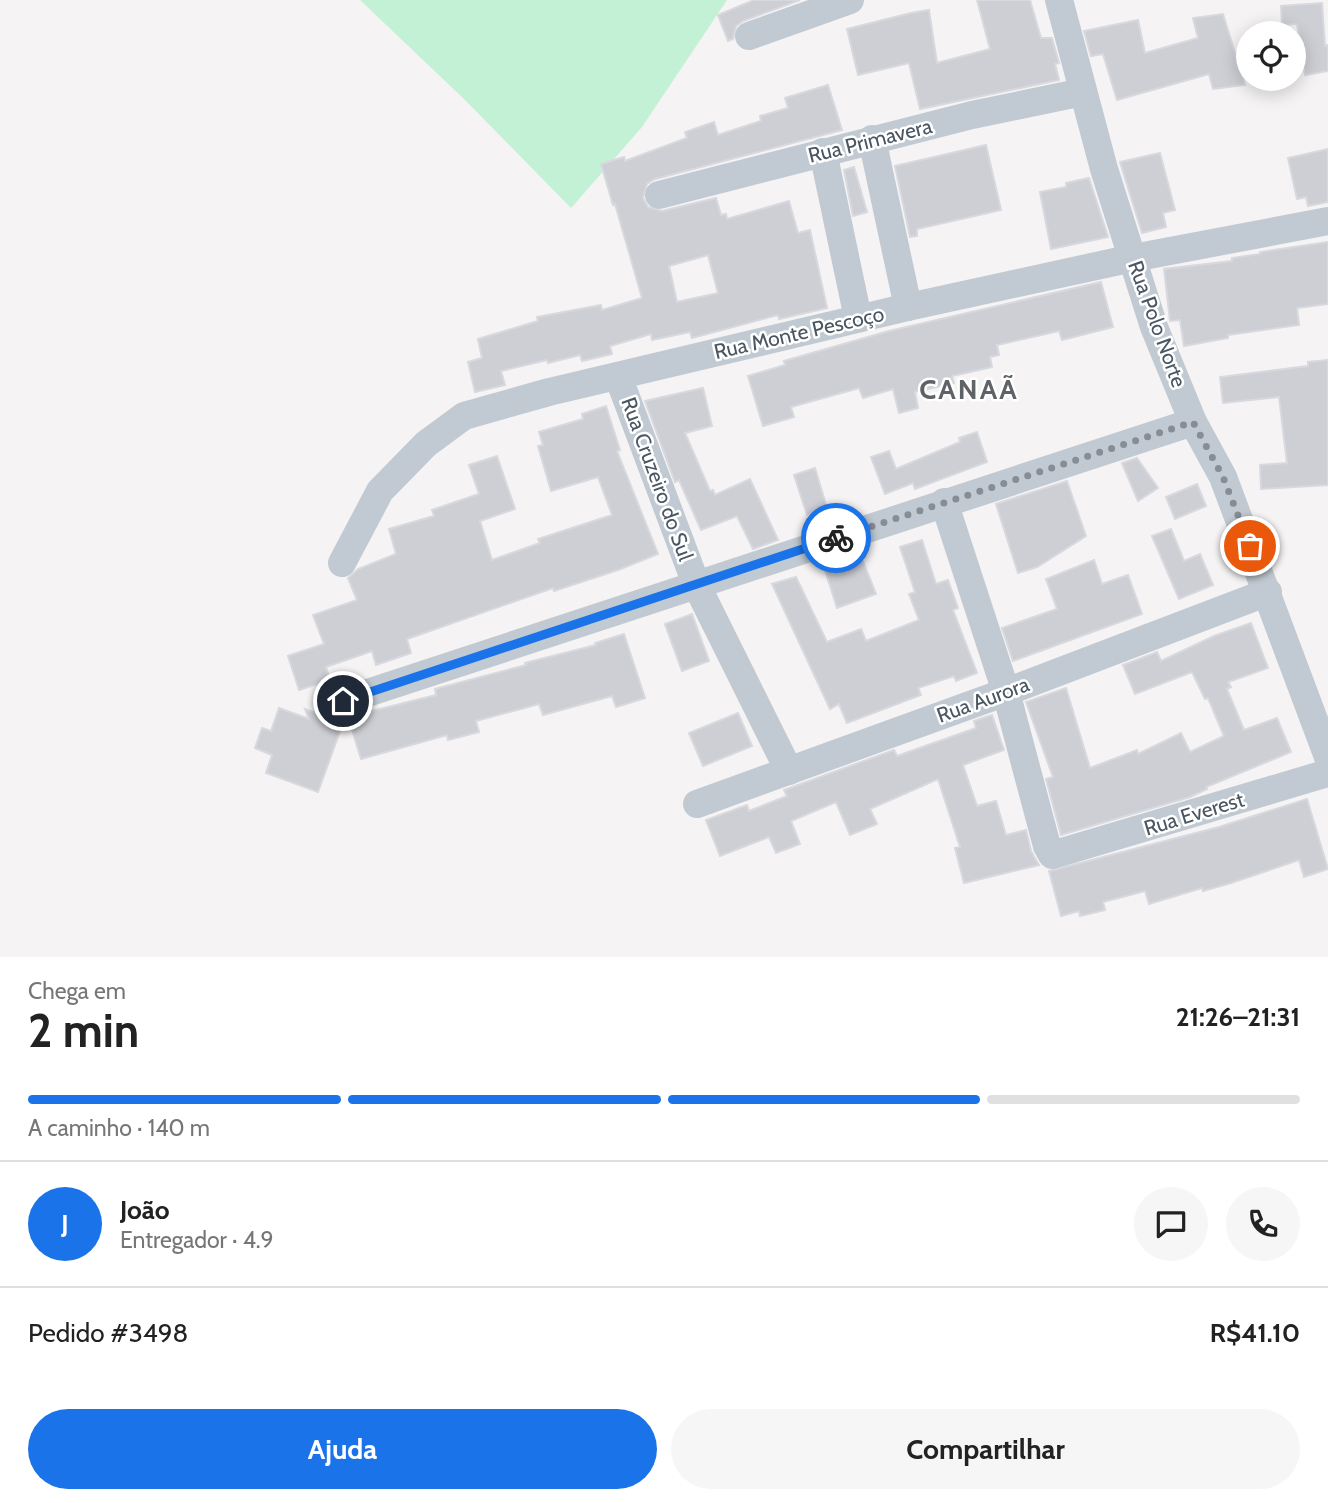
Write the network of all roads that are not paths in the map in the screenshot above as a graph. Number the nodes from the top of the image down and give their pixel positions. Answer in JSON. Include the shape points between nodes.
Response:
{"nodes":[{"id":1,"x":850,"y":0,"type":"edge"},
{"id":2,"x":1059,"y":0,"type":"edge"},
{"id":3,"x":749,"y":36,"type":"dead end"},
{"id":4,"x":1083,"y":92,"type":"junction"},
{"id":5,"x":872,"y":139,"type":"junction"},
{"id":6,"x":823,"y":152,"type":"junction"},
{"id":7,"x":659,"y":195,"type":"dead end"},
{"id":8,"x":1328,"y":221,"type":"edge"},
{"id":9,"x":1133,"y":258,"type":"junction"},
{"id":10,"x":908,"y":307,"type":"junction"},
{"id":11,"x":858,"y":318,"type":"junction"},
{"id":12,"x":618,"y":376,"type":"junction"},
{"id":13,"x":1193,"y":422,"type":"junction"},
{"id":14,"x":944,"y":502,"type":"junction"},
{"id":15,"x":342,"y":563,"type":"dead end"},
{"id":16,"x":696,"y":584,"type":"junction"},
{"id":17,"x":1268,"y":592,"type":"junction"},
{"id":18,"x":1006,"y":692,"type":"junction"},
{"id":19,"x":343,"y":701,"type":"dead end"},
{"id":20,"x":1328,"y":757,"type":"edge"},
{"id":21,"x":789,"y":771,"type":"junction"},
{"id":22,"x":1328,"y":774,"type":"edge"},
{"id":23,"x":697,"y":804,"type":"dead end"}],
"edges":[{"from":1,"to":3,"type":"street"},
{"from":2,"to":4,"type":"street","name":"Rua Polo Norte"},
{"from":4,"to":5,"type":"street","name":"Rua Primavera"},
{"from":4,"to":9,"type":"street","name":"Rua Polo Norte"},
{"from":5,"to":6,"type":"street","name":"Rua Primavera"},
{"from":5,"to":10,"type":"street"},
{"from":6,"to":7,"type":"street","name":"Rua Primavera"},
{"from":6,"to":11,"type":"street"},
{"from":8,"to":9,"type":"street","name":"Rua Monte Pescoço"},
{"from":9,"to":10,"type":"street","name":"Rua Monte Pescoço"},
{"from":9,"to":13,"type":"street","name":"Rua Polo Norte","via":[[1154,327]]},
{"from":10,"to":11,"type":"street","name":"Rua Monte Pescoço"},
{"from":11,"to":12,"type":"street","name":"Rua Monte Pescoço"},
{"from":12,"to":15,"type":"street","name":"Rua Monte Pescoço","via":[[498,405],[464,416],[443,430],[380,491]]},
{"from":12,"to":16,"type":"street","name":"Rua Cruzeiro do Sul"},
{"from":13,"to":14,"type":"street"},
{"from":13,"to":17,"type":"street","name":"Rua Polo Norte","via":[[1223,477]]},
{"from":14,"to":16,"type":"street"},
{"from":14,"to":18,"type":"street"},
{"from":16,"to":19,"type":"street"},
{"from":16,"to":21,"type":"street","name":"Rua Cruzeiro do Sul"},
{"from":17,"to":18,"type":"street","name":"Rua Aurora"},
{"from":17,"to":20,"type":"street","name":"Rua Polo Norte"},
{"from":18,"to":21,"type":"street","name":"Rua Aurora"},
{"from":18,"to":22,"type":"street","name":"Rua Everest","via":[[1049,853],[1060,855]]},
{"from":21,"to":23,"type":"street","name":"Rua Aurora"}]}
